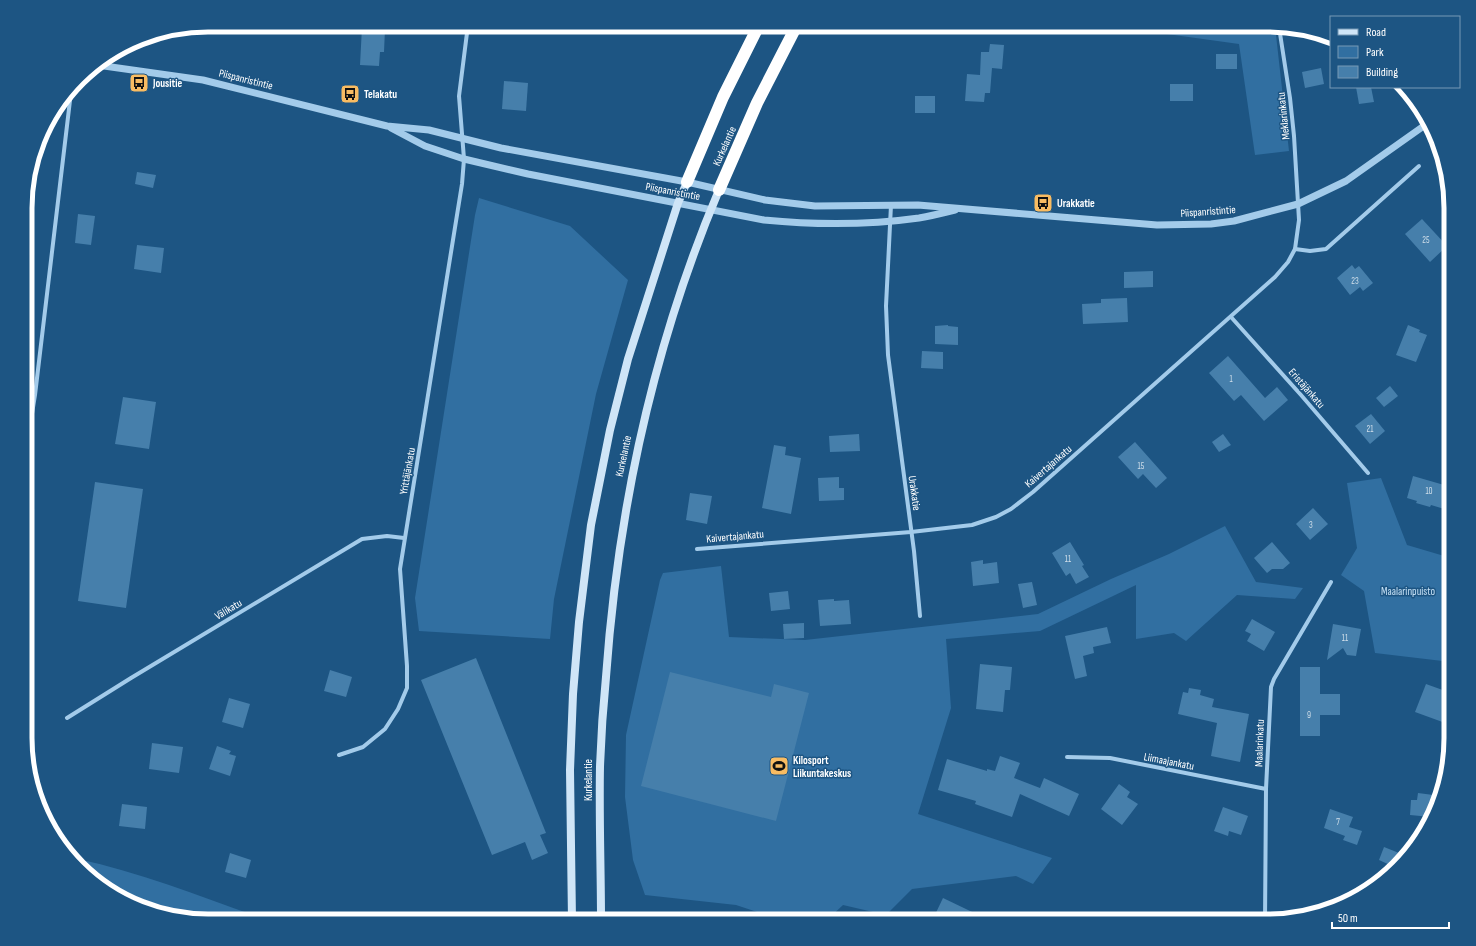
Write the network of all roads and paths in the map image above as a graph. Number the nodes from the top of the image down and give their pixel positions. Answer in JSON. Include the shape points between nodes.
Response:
{"nodes":[{"id":1,"x":467,"y":32,"type":"edge"},
{"id":2,"x":756,"y":32,"type":"edge"},
{"id":3,"x":793,"y":32,"type":"edge"},
{"id":4,"x":1280,"y":32,"type":"edge"},
{"id":5,"x":104,"y":66,"type":"edge"},
{"id":6,"x":70,"y":98,"type":"edge"},
{"id":7,"x":387,"y":126,"type":"junction"},
{"id":8,"x":1424,"y":126,"type":"edge"},
{"id":9,"x":462,"y":137,"type":"junction"},
{"id":10,"x":464,"y":159,"type":"junction"},
{"id":11,"x":1419,"y":166,"type":"dead end"},
{"id":12,"x":687,"y":182,"type":"junction"},
{"id":13,"x":719,"y":190,"type":"junction"},
{"id":14,"x":678,"y":203,"type":"junction"},
{"id":15,"x":1298,"y":204,"type":"junction"},
{"id":16,"x":891,"y":205,"type":"junction"},
{"id":17,"x":963,"y":209,"type":"junction"},
{"id":18,"x":711,"y":210,"type":"junction"},
{"id":19,"x":889,"y":221,"type":"junction"},
{"id":20,"x":1295,"y":249,"type":"junction"},
{"id":21,"x":1232,"y":317,"type":"junction"},
{"id":22,"x":32,"y":410,"type":"edge"},
{"id":23,"x":1368,"y":473,"type":"dead end"},
{"id":24,"x":911,"y":532,"type":"junction"},
{"id":25,"x":404,"y":538,"type":"junction"},
{"id":26,"x":697,"y":549,"type":"dead end"},
{"id":27,"x":1331,"y":582,"type":"dead end"},
{"id":28,"x":920,"y":616,"type":"dead end"},
{"id":29,"x":67,"y":718,"type":"dead end"},
{"id":30,"x":339,"y":755,"type":"dead end"},
{"id":31,"x":1067,"y":757,"type":"dead end"},
{"id":32,"x":1266,"y":788,"type":"junction"},
{"id":33,"x":572,"y":914,"type":"edge"},
{"id":34,"x":601,"y":914,"type":"edge"},
{"id":35,"x":1265,"y":914,"type":"edge"}],
"edges":[{"from":1,"to":9,"type":"street","via":[[459,96]]},
{"from":2,"to":12,"type":"highway","name":"Kurkelantie","via":[[723,97]]},
{"from":3,"to":13,"type":"highway","name":"Kurkelantie","via":[[757,103]]},
{"from":4,"to":15,"type":"street","name":"Meklarinkatu","via":[[1290,98]]},
{"from":5,"to":7,"type":"street","name":"Piispanristintie","via":[[204,80]]},
{"from":6,"to":22,"type":"street"},
{"from":7,"to":9,"type":"street","name":"Piispanristintie","via":[[430,130]]},
{"from":7,"to":10,"type":"street","name":"Piispanristintie","via":[[425,146]]},
{"from":8,"to":15,"type":"street","name":"Piispanristintie","via":[[1346,181]]},
{"from":9,"to":10,"type":"street"},
{"from":9,"to":12,"type":"street","name":"Piispanristintie","via":[[501,148]]},
{"from":10,"to":14,"type":"street","name":"Piispanristintie"},
{"from":10,"to":25,"type":"street","name":"Yrittäjänkatu","via":[[418,465]]},
{"from":11,"to":20,"type":"street","via":[[1326,249],[1310,252]]},
{"from":12,"to":13,"type":"street","name":"Piispanristintie"},
{"from":12,"to":14,"type":"main road","name":"Kurkelantie"},
{"from":13,"to":16,"type":"street","name":"Piispanristintie","via":[[765,200],[815,206]]},
{"from":13,"to":18,"type":"main road","name":"Kurkelantie"},
{"from":14,"to":18,"type":"street","name":"Piispanristintie"},
{"from":14,"to":33,"type":"main road","name":"Kurkelantie","via":[[628,359],[610,430],[591,525],[573,694],[570,770]]},
{"from":15,"to":17,"type":"street","name":"Piispanristintie","via":[[1234,221],[1157,225]]},
{"from":15,"to":20,"type":"street","name":"Kaivertajankatu","via":[[1299,220]]},
{"from":16,"to":17,"type":"street","name":"Piispanristintie"},
{"from":16,"to":19,"type":"street","name":"Urakkatie"},
{"from":17,"to":19,"type":"street","name":"Piispanristintie","via":[[920,218]]},
{"from":18,"to":19,"type":"street","name":"Piispanristintie","via":[[764,220],[799,223]]},
{"from":18,"to":34,"type":"main road","name":"Kurkelantie","via":[[680,292],[657,367],[622,528],[610,620],[600,766]]},
{"from":19,"to":24,"type":"street","name":"Urakkatie","via":[[886,306],[888,355]]},
{"from":20,"to":21,"type":"street","name":"Kaivertajankatu","via":[[1276,277]]},
{"from":21,"to":23,"type":"street","name":"Eristäjänkatu"},
{"from":21,"to":24,"type":"street","name":"Kaivertajankatu","via":[[1011,509],[983,522]]},
{"from":24,"to":26,"type":"street","name":"Kaivertajankatu"},
{"from":24,"to":28,"type":"street","name":"Urakkatie"},
{"from":25,"to":29,"type":"street","name":"Välikatu","via":[[387,536],[362,539]]},
{"from":25,"to":30,"type":"street","name":"Yrittäjänkatu","via":[[400,568],[408,666],[407,688],[385,729],[363,747]]},
{"from":27,"to":32,"type":"street","name":"Maalarinkatu","via":[[1272,683]]},
{"from":31,"to":32,"type":"street","name":"Liimaajankatu","via":[[1110,758]]},
{"from":32,"to":35,"type":"street","name":"Maalarinkatu"}]}
